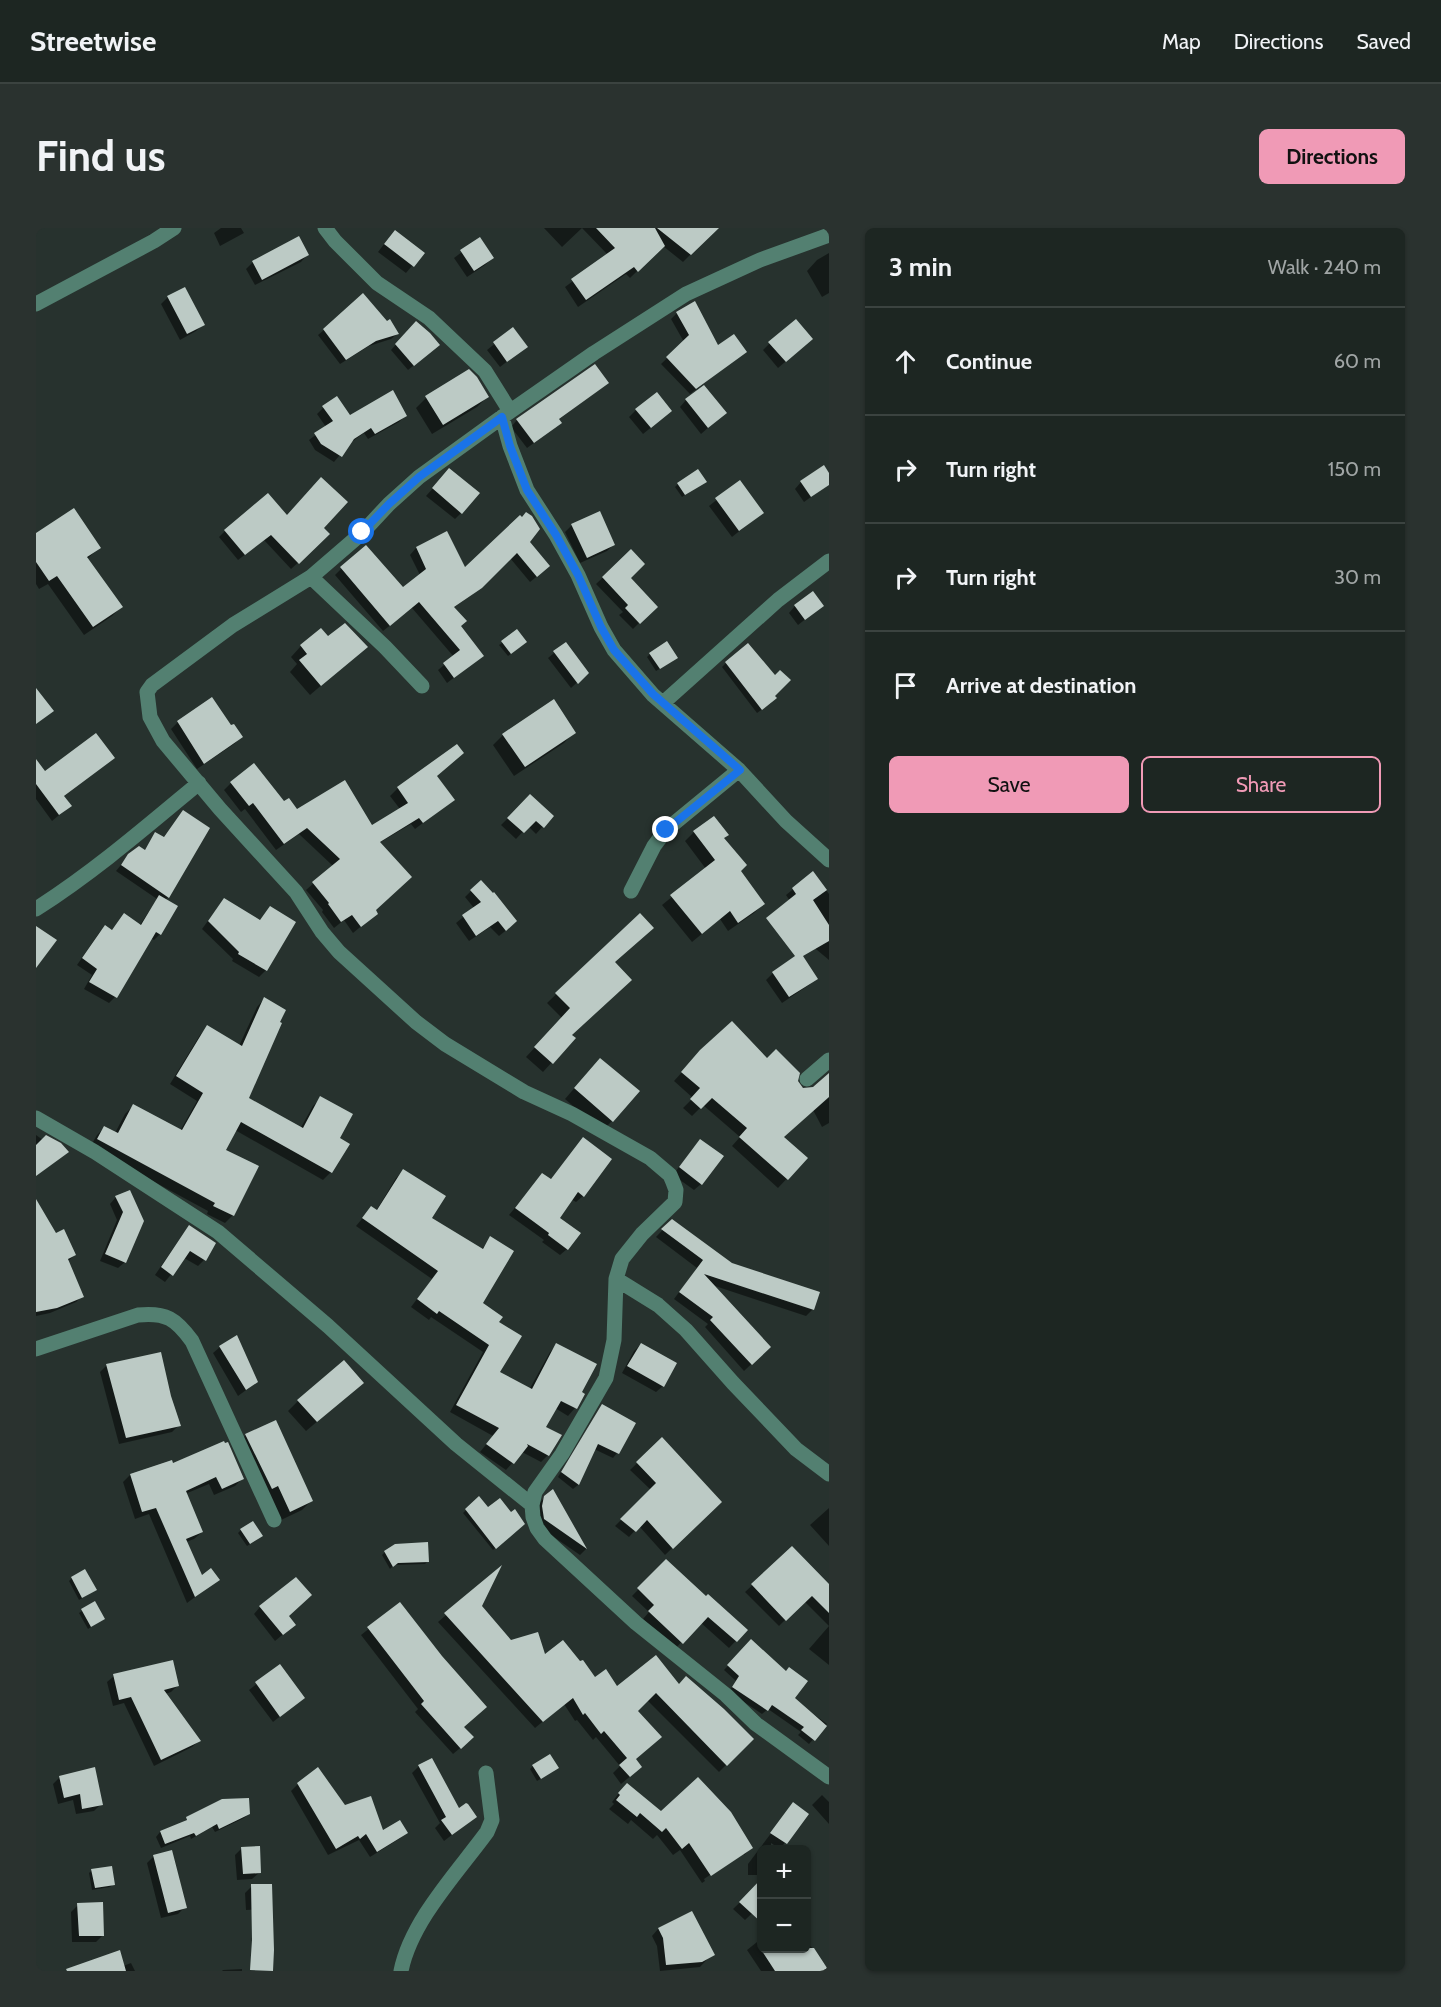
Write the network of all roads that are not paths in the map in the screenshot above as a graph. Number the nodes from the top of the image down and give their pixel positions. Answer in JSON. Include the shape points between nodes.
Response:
{"nodes":[{"id":1,"x":174,"y":228,"type":"edge"},
{"id":2,"x":325,"y":228,"type":"edge"},
{"id":3,"x":829,"y":235,"type":"edge"},
{"id":4,"x":36,"y":304,"type":"edge"},
{"id":5,"x":506,"y":414,"type":"junction"},
{"id":6,"x":829,"y":561,"type":"edge"},
{"id":7,"x":311,"y":577,"type":"junction"},
{"id":8,"x":422,"y":686,"type":"dead end"},
{"id":9,"x":663,"y":703,"type":"junction"},
{"id":10,"x":740,"y":770,"type":"junction"},
{"id":11,"x":199,"y":783,"type":"junction"},
{"id":12,"x":829,"y":860,"type":"edge"},
{"id":13,"x":631,"y":891,"type":"dead end"},
{"id":14,"x":36,"y":909,"type":"edge"},
{"id":15,"x":829,"y":1060,"type":"edge"},
{"id":16,"x":807,"y":1079,"type":"dead end"},
{"id":17,"x":36,"y":1118,"type":"edge"},
{"id":18,"x":616,"y":1279,"type":"junction"},
{"id":19,"x":36,"y":1349,"type":"edge"},
{"id":20,"x":829,"y":1474,"type":"edge"},
{"id":21,"x":532,"y":1505,"type":"junction"},
{"id":22,"x":274,"y":1520,"type":"dead end"},
{"id":23,"x":486,"y":1773,"type":"dead end"},
{"id":24,"x":829,"y":1777,"type":"edge"},
{"id":25,"x":401,"y":1971,"type":"edge"}],
"edges":[{"from":1,"to":4,"type":"street"},
{"from":2,"to":5,"type":"street","via":[[378,284],[429,318],[485,371]]},
{"from":3,"to":5,"type":"street","via":[[760,260],[686,294]]},
{"from":5,"to":7,"type":"street","via":[[419,477]]},
{"from":5,"to":9,"type":"street","via":[[510,446],[527,490],[578,575],[601,627],[614,650]]},
{"from":6,"to":9,"type":"street","via":[[778,600]]},
{"from":7,"to":8,"type":"street"},
{"from":7,"to":11,"type":"street","via":[[233,625],[147,692],[150,717],[164,741]]},
{"from":9,"to":10,"type":"street"},
{"from":10,"to":12,"type":"street","via":[[786,821]]},
{"from":10,"to":13,"type":"street","via":[[666,830]]},
{"from":11,"to":14,"type":"street","via":[[93,869]]},
{"from":11,"to":18,"type":"street","via":[[296,892],[339,952],[416,1022],[524,1092],[650,1158],[670,1176],[676,1190],[675,1202],[622,1259]]},
{"from":15,"to":16,"type":"street"},
{"from":17,"to":21,"type":"street","via":[[218,1232],[456,1444]]},
{"from":18,"to":20,"type":"street","via":[[658,1305],[686,1330],[796,1449]]},
{"from":18,"to":21,"type":"street","via":[[614,1340],[606,1378],[535,1492]]},
{"from":19,"to":22,"type":"street","via":[[138,1315],[154,1313],[172,1319],[192,1341]]},
{"from":21,"to":24,"type":"street","via":[[532,1517],[545,1539],[602,1592],[756,1724]]},
{"from":23,"to":25,"type":"street","via":[[492,1820],[487,1832],[429,1911],[414,1936]]}]}
